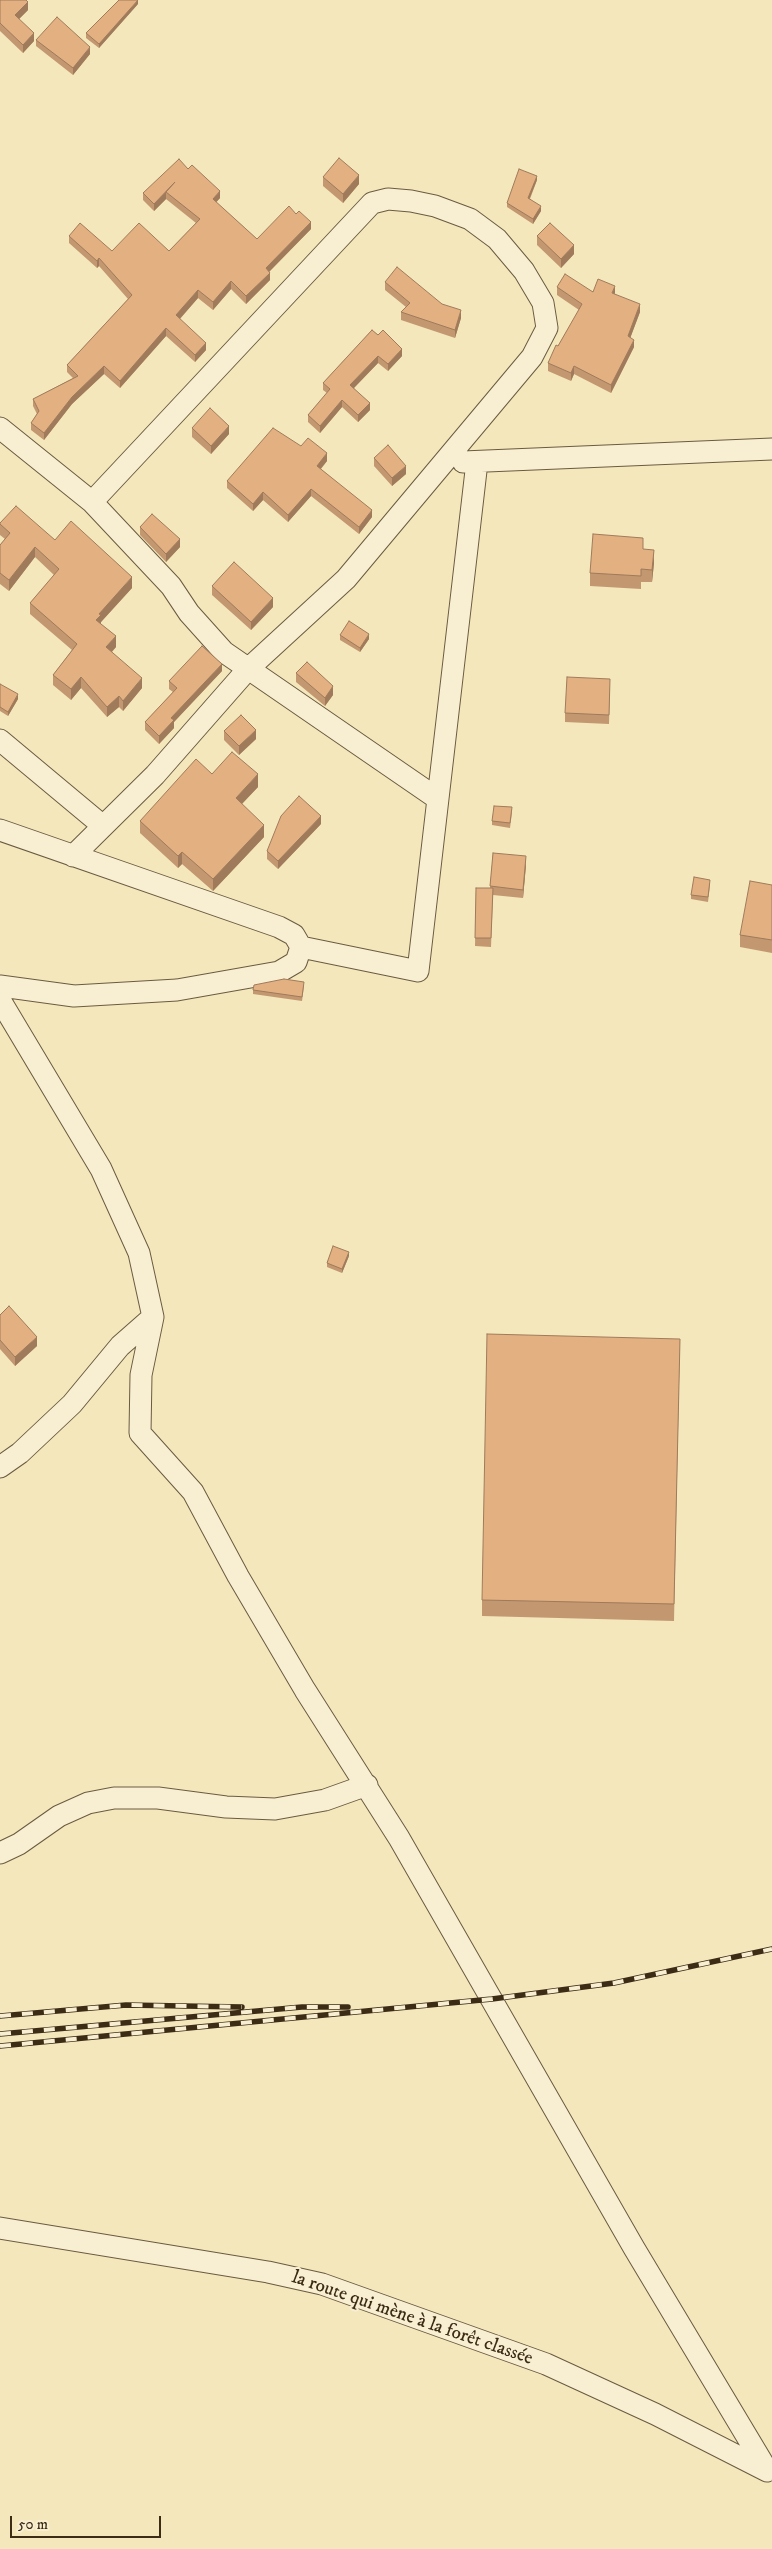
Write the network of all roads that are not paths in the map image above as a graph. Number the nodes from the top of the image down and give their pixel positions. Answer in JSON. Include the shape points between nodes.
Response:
{"nodes":[{"id":1,"x":0,"y":428,"type":"edge"},
{"id":2,"x":772,"y":449,"type":"edge"},
{"id":3,"x":477,"y":462,"type":"junction"},
{"id":4,"x":443,"y":463,"type":"junction"},
{"id":5,"x":92,"y":502,"type":"junction"},
{"id":6,"x":248,"y":669,"type":"junction"},
{"id":7,"x":0,"y":740,"type":"edge"},
{"id":8,"x":438,"y":799,"type":"junction"},
{"id":9,"x":103,"y":826,"type":"junction"},
{"id":10,"x":0,"y":830,"type":"edge"},
{"id":11,"x":73,"y":856,"type":"junction"},
{"id":12,"x":301,"y":947,"type":"junction"},
{"id":13,"x":0,"y":986,"type":"edge"},
{"id":14,"x":0,"y":1000,"type":"edge"},
{"id":15,"x":153,"y":1317,"type":"junction"},
{"id":16,"x":0,"y":1467,"type":"edge"},
{"id":17,"x":367,"y":1785,"type":"junction"},
{"id":18,"x":0,"y":1853,"type":"edge"},
{"id":19,"x":0,"y":2228,"type":"edge"},
{"id":20,"x":769,"y":2472,"type":"edge"}],
"edges":[{"from":1,"to":5,"type":"street"},
{"from":2,"to":3,"type":"street"},
{"from":3,"to":4,"type":"street"},
{"from":3,"to":8,"type":"street"},
{"from":4,"to":5,"type":"street","via":[[532,357],[547,328],[543,303],[524,271],[497,239],[470,219],[435,206],[388,199],[372,203]]},
{"from":4,"to":6,"type":"street","via":[[346,579]]},
{"from":5,"to":6,"type":"street","via":[[171,586],[189,614],[224,652]]},
{"from":6,"to":8,"type":"street"},
{"from":6,"to":9,"type":"street","via":[[155,775]]},
{"from":7,"to":9,"type":"street"},
{"from":8,"to":12,"type":"street","via":[[418,971]]},
{"from":9,"to":11,"type":"street"},
{"from":10,"to":11,"type":"street"},
{"from":11,"to":12,"type":"street","via":[[279,927],[294,935]]},
{"from":12,"to":13,"type":"street","via":[[296,962],[279,972],[177,990],[74,996]]},
{"from":14,"to":15,"type":"street","via":[[101,1169],[139,1253]]},
{"from":15,"to":16,"type":"street","via":[[120,1346],[72,1404],[20,1453]]},
{"from":15,"to":17,"type":"street","via":[[141,1375],[140,1432],[192,1492],[300,1682]]},
{"from":17,"to":18,"type":"street","via":[[324,1800],[275,1809],[226,1808],[158,1798],[88,1803],[59,1816]]},
{"from":17,"to":20,"type":"street","via":[[634,2248]]},
{"from":19,"to":20,"type":"street","name":"la route qui mène à la forêt classée","via":[[268,2272],[322,2284],[546,2364]]}]}
